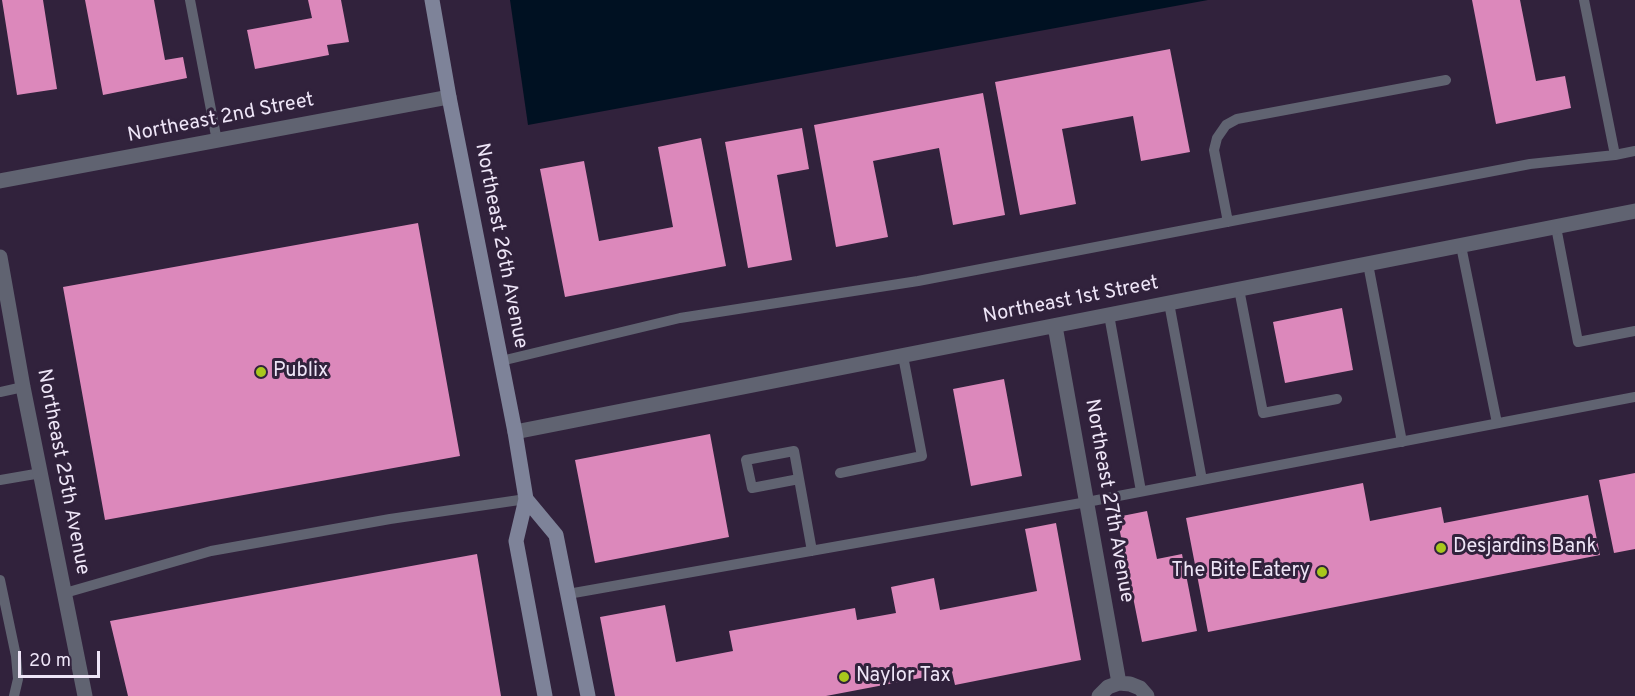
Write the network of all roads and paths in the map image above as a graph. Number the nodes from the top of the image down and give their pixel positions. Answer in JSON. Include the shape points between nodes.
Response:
{"nodes":[{"id":1,"x":190,"y":0,"type":"edge"},
{"id":2,"x":432,"y":0,"type":"edge"},
{"id":3,"x":1584,"y":0,"type":"edge"},
{"id":4,"x":1446,"y":80,"type":"dead end"},
{"id":5,"x":449,"y":97,"type":"junction"},
{"id":6,"x":217,"y":141,"type":"junction"},
{"id":7,"x":1635,"y":151,"type":"edge"},
{"id":8,"x":1615,"y":155,"type":"junction"},
{"id":9,"x":0,"y":181,"type":"edge"},
{"id":10,"x":1635,"y":211,"type":"edge"},
{"id":11,"x":1228,"y":222,"type":"junction"},
{"id":12,"x":1556,"y":227,"type":"junction"},
{"id":13,"x":1461,"y":246,"type":"junction"},
{"id":14,"x":0,"y":257,"type":"edge"},
{"id":15,"x":1368,"y":264,"type":"junction"},
{"id":16,"x":1239,"y":289,"type":"junction"},
{"id":17,"x":1169,"y":303,"type":"junction"},
{"id":18,"x":1109,"y":315,"type":"junction"},
{"id":19,"x":1055,"y":326,"type":"junction"},
{"id":20,"x":1635,"y":330,"type":"edge"},
{"id":21,"x":7,"y":332,"type":"edge"},
{"id":22,"x":903,"y":356,"type":"junction"},
{"id":23,"x":501,"y":361,"type":"junction"},
{"id":24,"x":23,"y":387,"type":"junction"},
{"id":25,"x":0,"y":392,"type":"edge"},
{"id":26,"x":1635,"y":397,"type":"edge"},
{"id":27,"x":1337,"y":399,"type":"dead end"},
{"id":28,"x":1497,"y":423,"type":"junction"},
{"id":29,"x":516,"y":432,"type":"junction"},
{"id":30,"x":1402,"y":442,"type":"junction"},
{"id":31,"x":41,"y":473,"type":"junction"},
{"id":32,"x":840,"y":473,"type":"dead end"},
{"id":33,"x":799,"y":479,"type":"junction"},
{"id":34,"x":0,"y":480,"type":"edge"},
{"id":35,"x":1202,"y":480,"type":"junction"},
{"id":36,"x":1141,"y":491,"type":"junction"},
{"id":37,"x":526,"y":499,"type":"junction"},
{"id":38,"x":1087,"y":502,"type":"junction"},
{"id":39,"x":812,"y":551,"type":"junction"},
{"id":40,"x":0,"y":580,"type":"edge"},
{"id":41,"x":65,"y":593,"type":"junction"},
{"id":42,"x":568,"y":594,"type":"junction"},
{"id":43,"x":6,"y":634,"type":"edge"},
{"id":44,"x":1119,"y":683,"type":"junction"},
{"id":45,"x":14,"y":696,"type":"edge"},
{"id":46,"x":85,"y":696,"type":"edge"},
{"id":47,"x":545,"y":696,"type":"edge"},
{"id":48,"x":588,"y":696,"type":"edge"},
{"id":49,"x":1099,"y":696,"type":"edge"},
{"id":50,"x":1147,"y":696,"type":"edge"}],
"edges":[{"from":1,"to":6,"type":"lane"},
{"from":2,"to":5,"type":"street","name":"Northeast 26th Avenue"},
{"from":3,"to":8,"type":"lane"},
{"from":4,"to":11,"type":"lane","via":[[1237,118],[1226,125],[1214,150]]},
{"from":5,"to":6,"type":"street","name":"Northeast 2nd Street"},
{"from":5,"to":23,"type":"street","name":"Northeast 26th Avenue"},
{"from":6,"to":9,"type":"street","name":"Northeast 2nd Street"},
{"from":7,"to":8,"type":"lane"},
{"from":8,"to":11,"type":"lane","via":[[1530,164]]},
{"from":10,"to":12,"type":"street","name":"Northeast 1st Street"},
{"from":11,"to":23,"type":"lane","via":[[918,281],[680,318]]},
{"from":12,"to":13,"type":"street","name":"Northeast 1st Street"},
{"from":12,"to":20,"type":"lane","via":[[1578,342]]},
{"from":13,"to":15,"type":"street","name":"Northeast 1st Street"},
{"from":13,"to":28,"type":"lane"},
{"from":14,"to":21,"type":"street","name":"Northeast 25th Avenue"},
{"from":15,"to":16,"type":"street","name":"Northeast 1st Street"},
{"from":15,"to":30,"type":"lane"},
{"from":16,"to":17,"type":"street","name":"Northeast 1st Street"},
{"from":16,"to":27,"type":"lane","via":[[1263,413]]},
{"from":17,"to":18,"type":"street","name":"Northeast 1st Street"},
{"from":17,"to":35,"type":"lane"},
{"from":18,"to":19,"type":"street","name":"Northeast 1st Street"},
{"from":18,"to":36,"type":"lane"},
{"from":19,"to":22,"type":"street","name":"Northeast 1st Street"},
{"from":19,"to":38,"type":"street","name":"Northeast 27th Avenue"},
{"from":21,"to":24,"type":"street","name":"Northeast 25th Avenue"},
{"from":22,"to":29,"type":"street","name":"Northeast 1st Street"},
{"from":22,"to":32,"type":"lane","via":[[922,456]]},
{"from":23,"to":29,"type":"street","name":"Northeast 26th Avenue"},
{"from":24,"to":25,"type":"lane"},
{"from":24,"to":31,"type":"street","name":"Northeast 25th Avenue"},
{"from":26,"to":28,"type":"lane"},
{"from":28,"to":30,"type":"lane"},
{"from":29,"to":37,"type":"street","name":"Northeast 26th Avenue"},
{"from":30,"to":35,"type":"lane"},
{"from":31,"to":34,"type":"lane"},
{"from":31,"to":41,"type":"street","name":"Northeast 25th Avenue"},
{"from":33,"to":33,"type":"lane","via":[[794,451],[747,460],[752,488]]},
{"from":33,"to":39,"type":"lane"},
{"from":35,"to":36,"type":"lane"},
{"from":36,"to":38,"type":"lane"},
{"from":37,"to":41,"type":"lane","via":[[211,551]]},
{"from":37,"to":42,"type":"street","via":[[556,535]]},
{"from":37,"to":47,"type":"street","name":"Northeast 26th Avenue","via":[[516,541]]},
{"from":38,"to":39,"type":"lane"},
{"from":38,"to":44,"type":"street","name":"Northeast 27th Avenue"},
{"from":39,"to":42,"type":"lane"},
{"from":40,"to":43,"type":"lane"},
{"from":41,"to":46,"type":"street","name":"Northeast 25th Avenue"},
{"from":42,"to":48,"type":"street"},
{"from":43,"to":45,"type":"lane","via":[[18,679]]},
{"from":44,"to":49,"type":"street"},
{"from":44,"to":50,"type":"street","via":[[1140,688]]}]}
